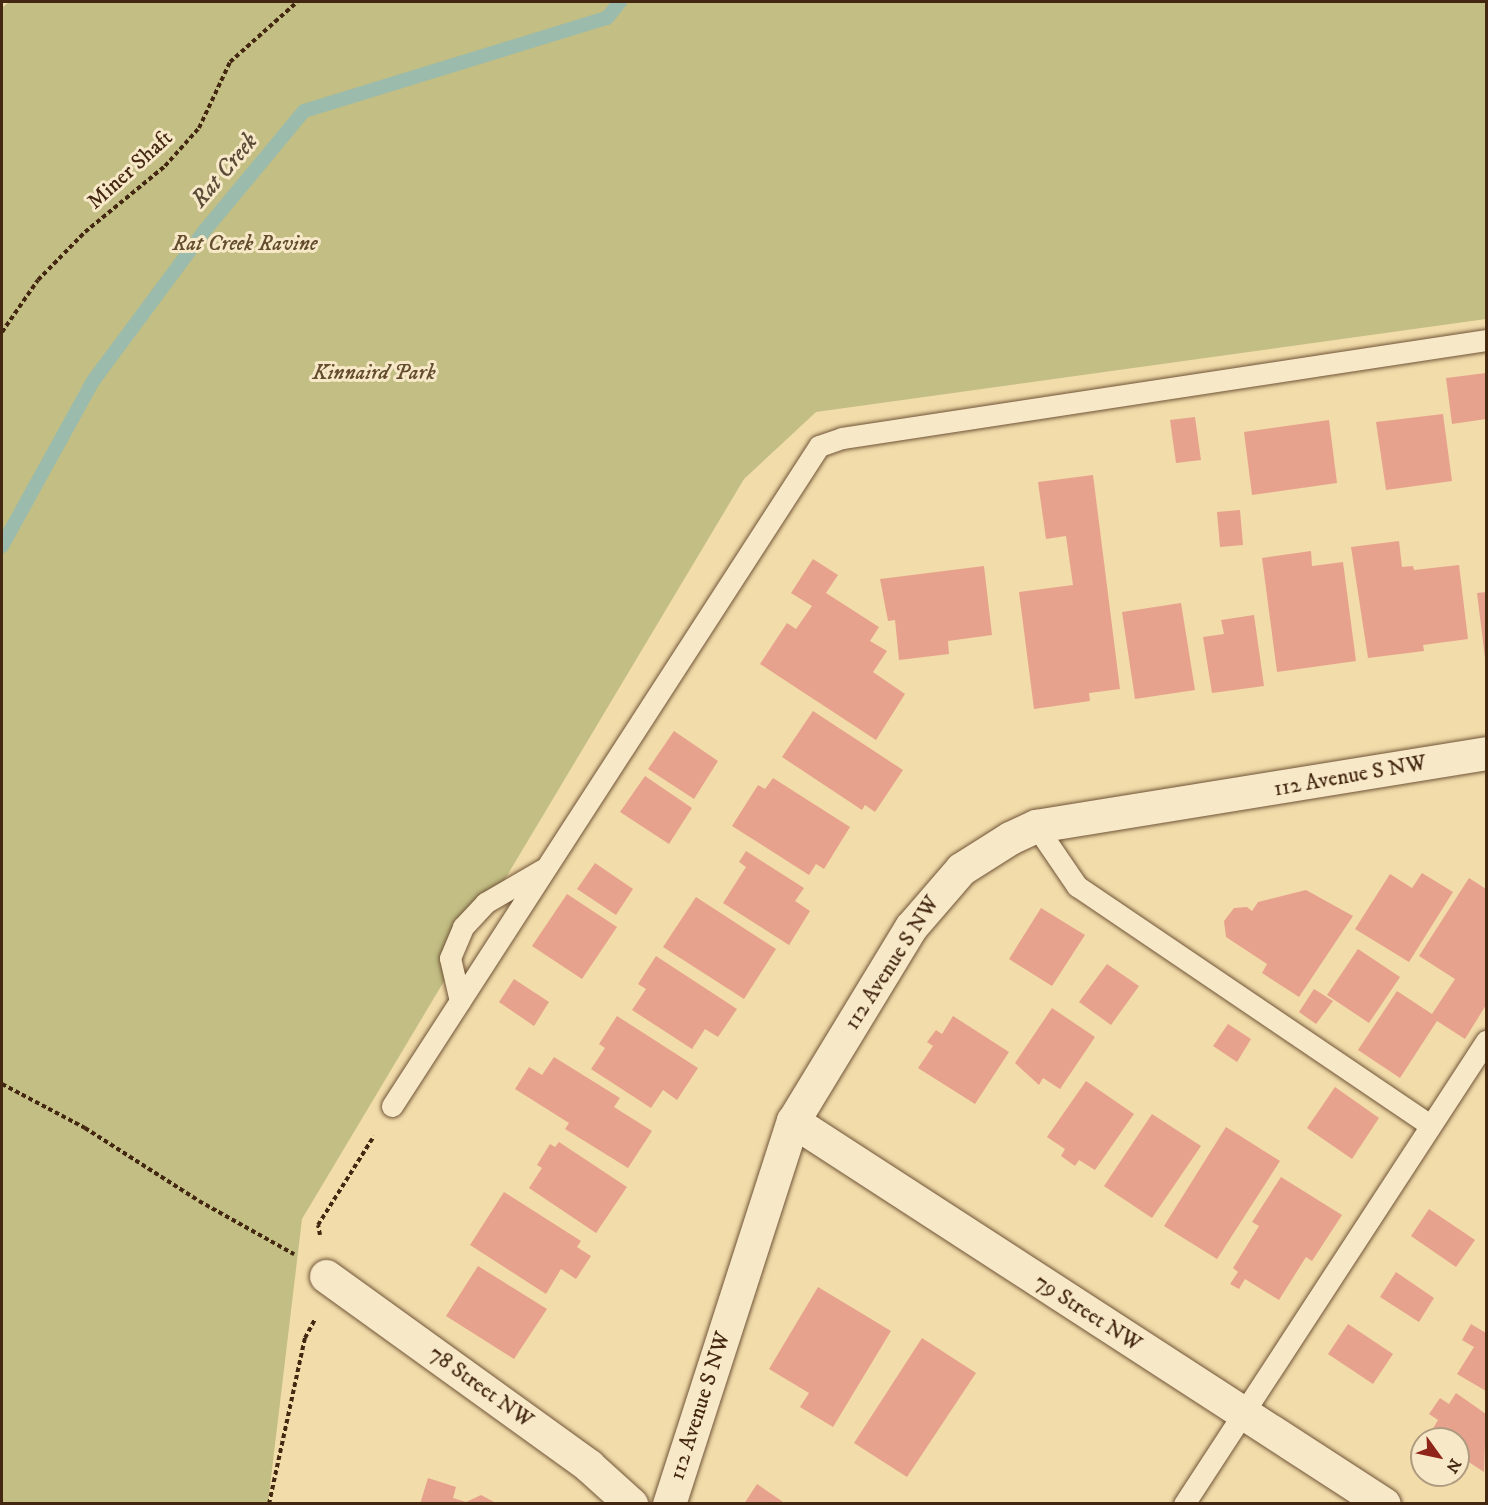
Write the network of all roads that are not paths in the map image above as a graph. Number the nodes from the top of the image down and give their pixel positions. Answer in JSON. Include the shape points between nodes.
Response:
{"nodes":[{"id":1,"x":1486,"y":340,"type":"edge"},
{"id":2,"x":1486,"y":753,"type":"edge"},
{"id":3,"x":1036,"y":826,"type":"junction"},
{"id":4,"x":545,"y":868,"type":"junction"},
{"id":5,"x":460,"y":1001,"type":"junction"},
{"id":6,"x":1486,"y":1041,"type":"edge"},
{"id":7,"x":392,"y":1106,"type":"dead end"},
{"id":8,"x":793,"y":1121,"type":"junction"},
{"id":9,"x":1430,"y":1125,"type":"junction"},
{"id":10,"x":326,"y":1276,"type":"road end"},
{"id":11,"x":1243,"y":1414,"type":"junction"},
{"id":12,"x":631,"y":1503,"type":"edge"},
{"id":13,"x":669,"y":1503,"type":"edge"},
{"id":14,"x":1184,"y":1503,"type":"edge"},
{"id":15,"x":1384,"y":1503,"type":"edge"}],
"edges":[{"from":1,"to":4,"type":"lane","via":[[842,438],[819,446]]},
{"from":2,"to":3,"type":"street","name":"112 Avenue S NW"},
{"from":3,"to":8,"type":"street","name":"112 Avenue S NW","via":[[984,852],[934,896]]},
{"from":3,"to":9,"type":"lane","via":[[1077,886]]},
{"from":4,"to":5,"type":"lane"},
{"from":4,"to":5,"type":"lane","via":[[485,903],[463,927],[450,958]]},
{"from":5,"to":7,"type":"lane"},
{"from":6,"to":9,"type":"lane"},
{"from":8,"to":11,"type":"street","name":"79 Street NW"},
{"from":8,"to":13,"type":"street","name":"112 Avenue S NW"},
{"from":9,"to":11,"type":"lane"},
{"from":10,"to":12,"type":"street","name":"78 Street NW","via":[[589,1466]]},
{"from":11,"to":14,"type":"lane"},
{"from":11,"to":15,"type":"street","name":"79 Street NW"}]}
